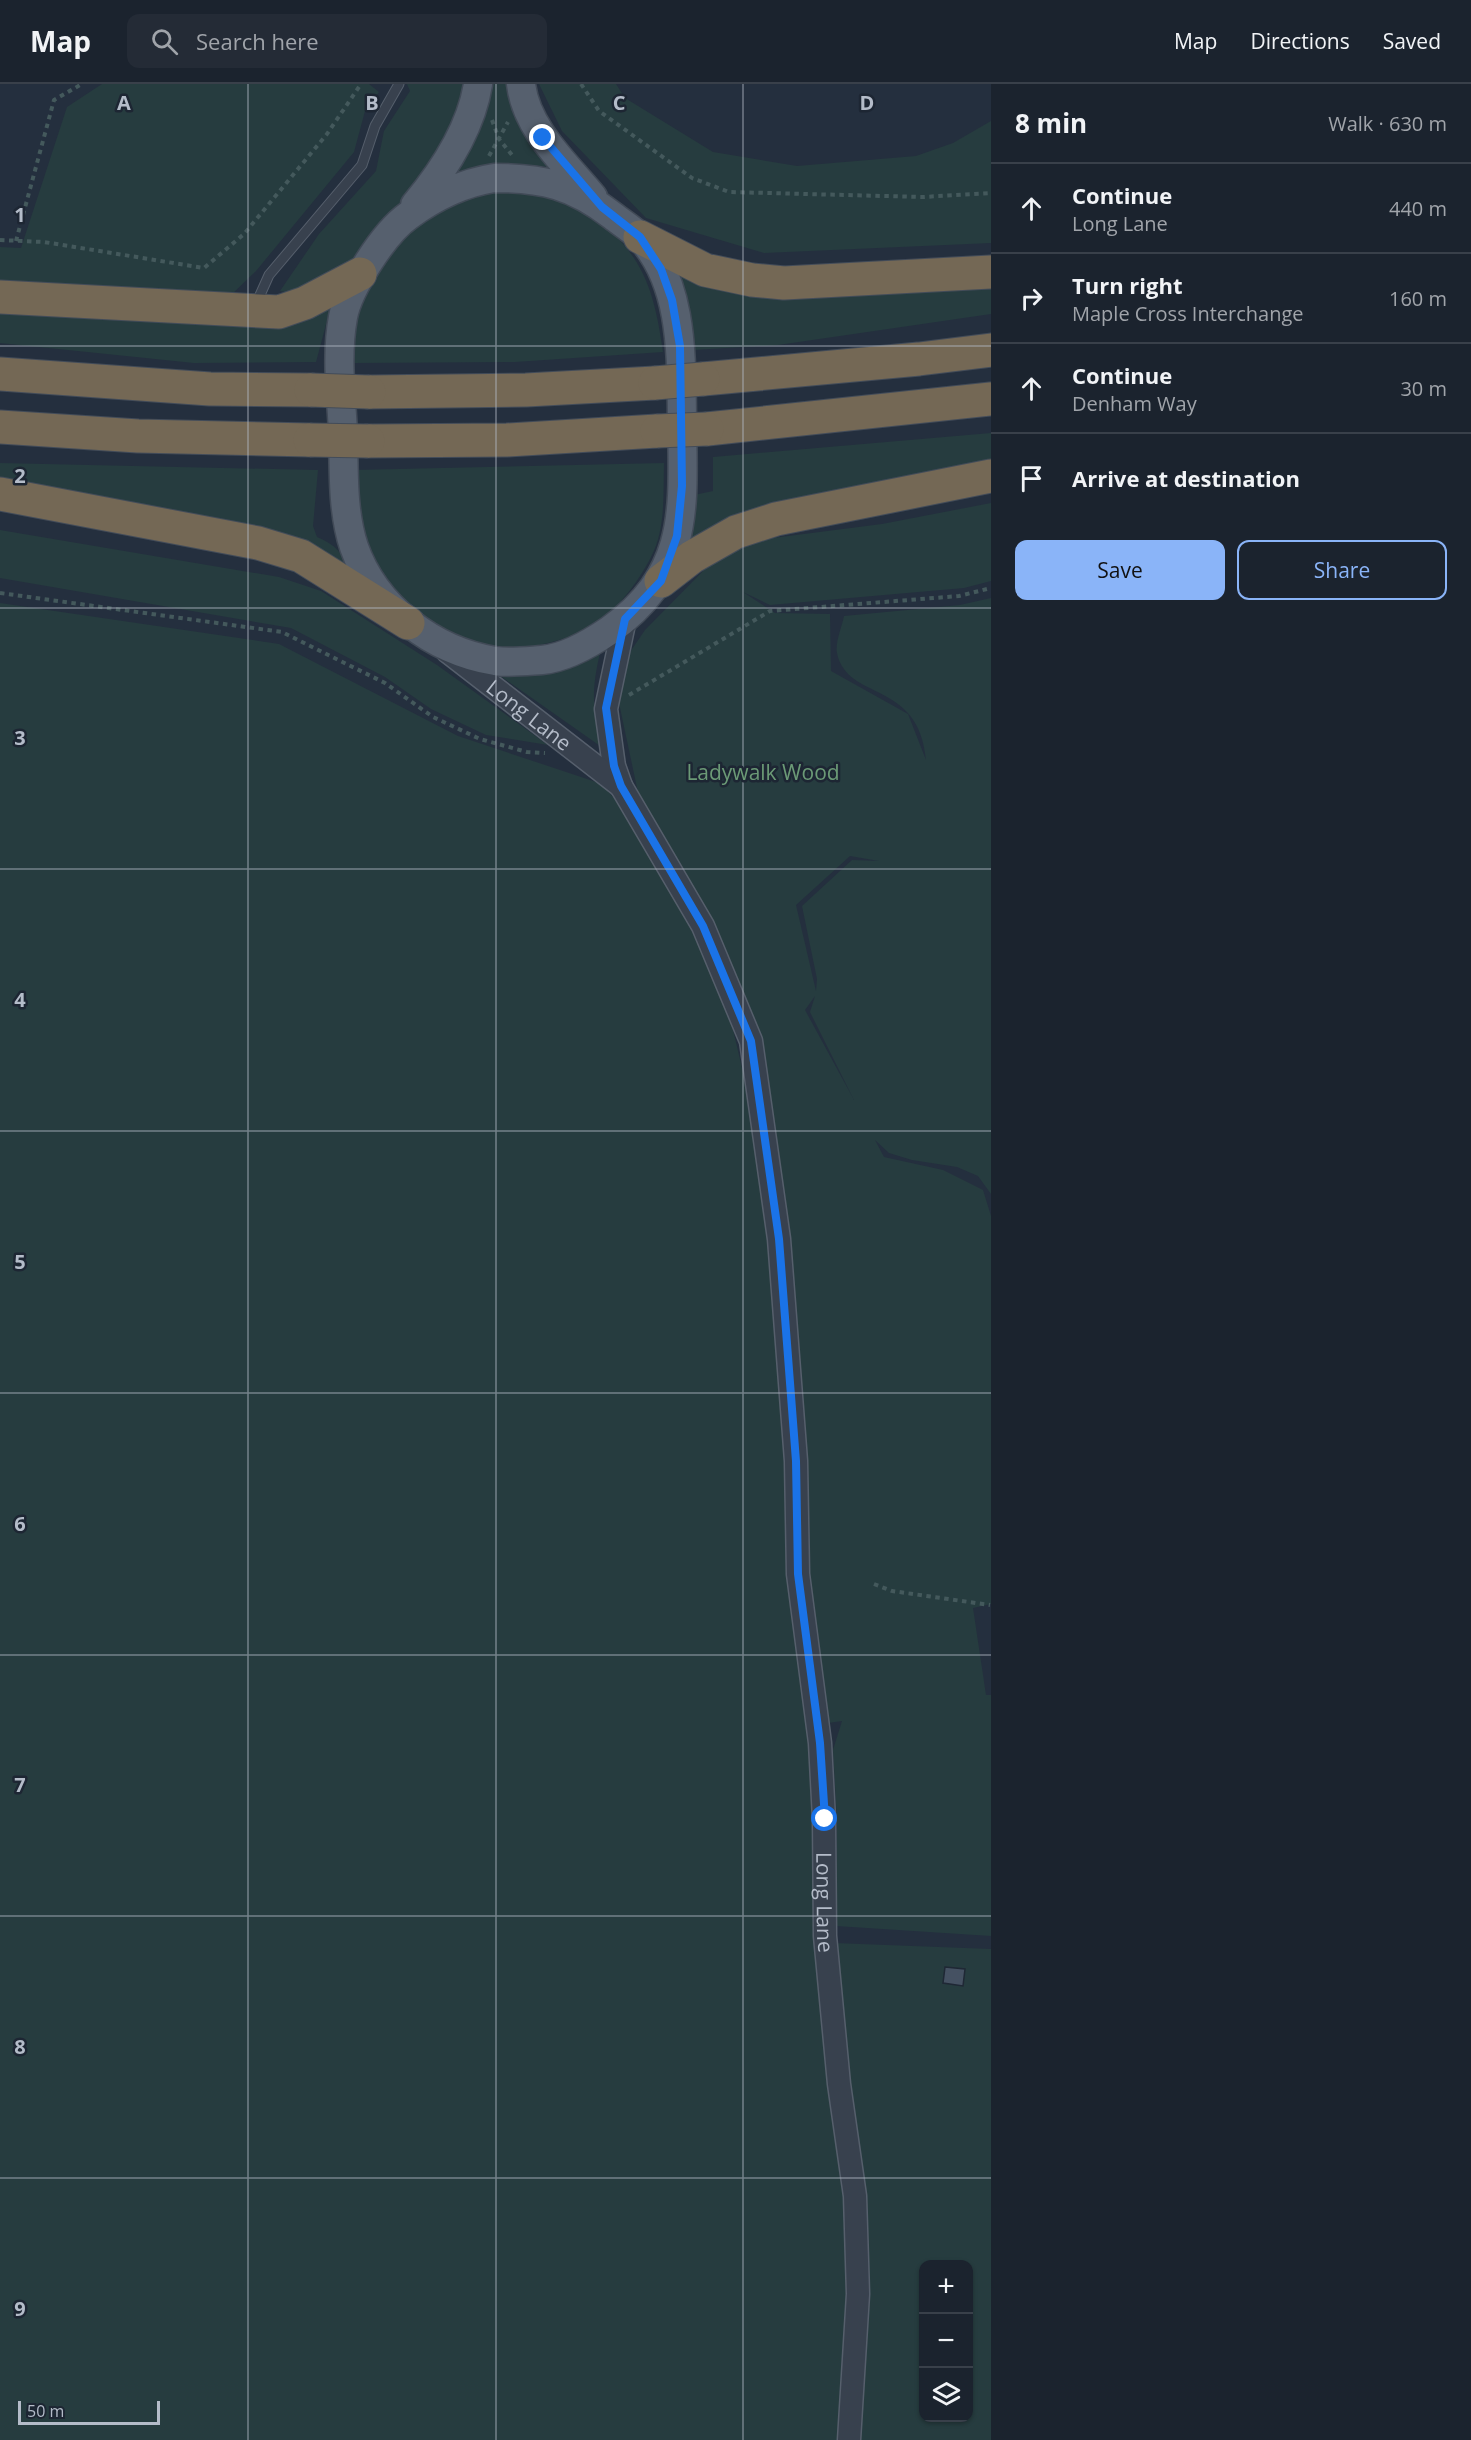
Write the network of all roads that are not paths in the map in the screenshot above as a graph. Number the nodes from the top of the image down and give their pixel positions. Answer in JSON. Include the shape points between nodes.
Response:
{"nodes":[{"id":1,"x":399,"y":84,"type":"edge"},
{"id":2,"x":478,"y":84,"type":"edge"},
{"id":3,"x":521,"y":84,"type":"edge"},
{"id":4,"x":602,"y":207,"type":"junction"},
{"id":5,"x":405,"y":218,"type":"junction"},
{"id":6,"x":640,"y":237,"type":"junction"},
{"id":7,"x":991,"y":272,"type":"edge"},
{"id":8,"x":360,"y":274,"type":"junction"},
{"id":9,"x":0,"y":297,"type":"edge"},
{"id":10,"x":253,"y":312,"type":"junction"},
{"id":11,"x":991,"y":350,"type":"edge"},
{"id":12,"x":0,"y":374,"type":"edge"},
{"id":13,"x":991,"y":399,"type":"edge"},
{"id":14,"x":0,"y":427,"type":"edge"},
{"id":15,"x":991,"y":476,"type":"edge"},
{"id":16,"x":0,"y":494,"type":"edge"},
{"id":17,"x":661,"y":581,"type":"junction"},
{"id":18,"x":625,"y":619,"type":"junction"},
{"id":19,"x":408,"y":624,"type":"junction"},
{"id":20,"x":437,"y":643,"type":"junction"},
{"id":21,"x":621,"y":786,"type":"junction"},
{"id":22,"x":849,"y":2440,"type":"edge"}],
"edges":[{"from":1,"to":10,"type":"lane","via":[[375,126],[362,165],[269,275]]},
{"from":2,"to":5,"type":"main road","via":[[462,136],[432,185]]},
{"from":3,"to":4,"type":"main road","via":[[530,115],[543,138]]},
{"from":4,"to":5,"type":"main road","via":[[570,189],[532,178],[494,178],[447,192]]},
{"from":4,"to":6,"type":"main road"},
{"from":5,"to":8,"type":"main road"},
{"from":6,"to":7,"type":"highway","via":[[705,270],[752,280],[784,283]]},
{"from":6,"to":17,"type":"main road","via":[[661,269],[672,300],[680,346],[682,486],[677,536]]},
{"from":8,"to":10,"type":"highway","via":[[305,303],[279,312]]},
{"from":8,"to":19,"type":"main road","via":[[343,314],[339,354],[346,511],[355,548],[376,588]]},
{"from":9,"to":10,"type":"highway"},
{"from":11,"to":12,"type":"highway","bridge":true,"via":[[704,379],[526,390],[210,389]]},
{"from":13,"to":14,"type":"highway","bridge":true,"via":[[707,429],[507,440],[138,436]]},
{"from":15,"to":17,"type":"highway","via":[[776,519],[736,532],[692,557]]},
{"from":16,"to":19,"type":"highway","via":[[258,543],[301,556]]},
{"from":17,"to":18,"type":"main road"},
{"from":18,"to":20,"type":"main road","via":[[593,642],[547,660],[498,662]]},
{"from":18,"to":21,"type":"street","name":"Long Lane","via":[[606,708],[614,766]]},
{"from":19,"to":20,"type":"main road"},
{"from":20,"to":21,"type":"street","name":"Long Lane"},
{"from":21,"to":22,"type":"street","name":"Long Lane","via":[[703,926],[751,1041],[779,1239],[796,1461],[798,1574],[820,1743],[825,1819],[825,1936],[839,2084],[855,2196],[858,2294]]}]}
